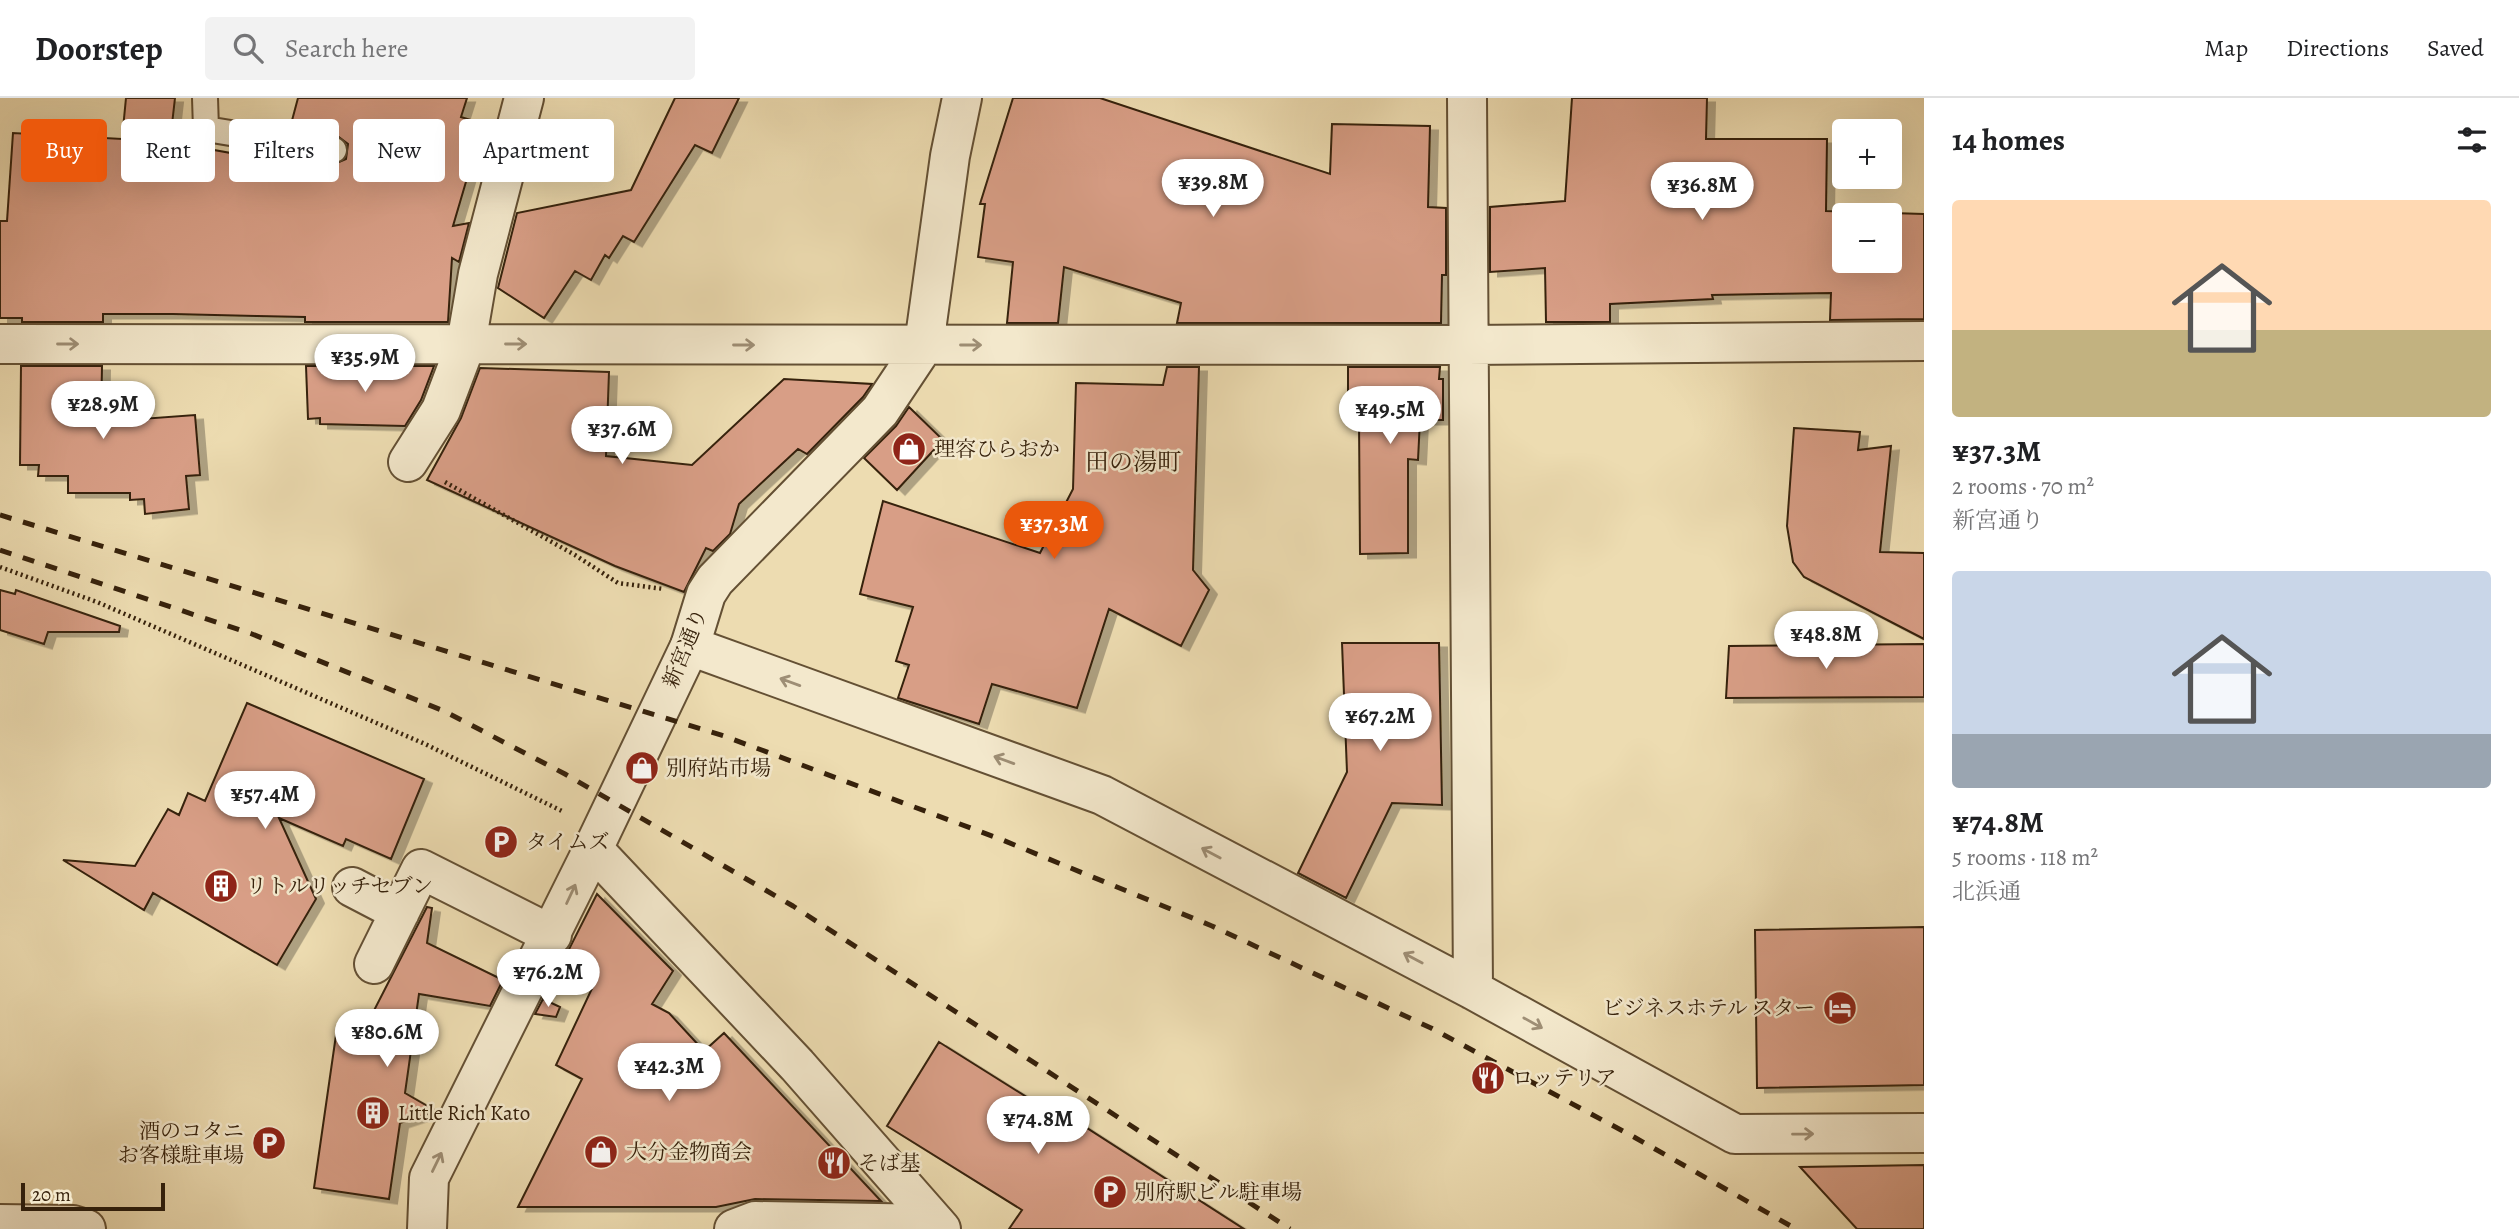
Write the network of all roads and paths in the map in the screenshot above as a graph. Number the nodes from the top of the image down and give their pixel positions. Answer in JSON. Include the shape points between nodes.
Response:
{"nodes":[{"id":1,"x":205,"y":98,"type":"edge"},
{"id":2,"x":524,"y":98,"type":"edge"},
{"id":3,"x":962,"y":98,"type":"edge"},
{"id":4,"x":1467,"y":98,"type":"edge"},
{"id":5,"x":229,"y":133,"type":"edge"},
{"id":6,"x":1924,"y":341,"type":"edge"},
{"id":7,"x":0,"y":344,"type":"edge"},
{"id":8,"x":466,"y":344,"type":"junction"},
{"id":9,"x":924,"y":345,"type":"junction"},
{"id":10,"x":1468,"y":345,"type":"junction"},
{"id":11,"x":408,"y":462,"type":"joint"},
{"id":12,"x":0,"y":567,"type":"edge"},
{"id":13,"x":706,"y":594,"type":"junction"},
{"id":14,"x":690,"y":646,"type":"junction"},
{"id":15,"x":569,"y":814,"type":"dead end"},
{"id":16,"x":593,"y":849,"type":"junction"},
{"id":17,"x":352,"y":887,"type":"dead end"},
{"id":18,"x":400,"y":912,"type":"junction"},
{"id":19,"x":552,"y":935,"type":"junction"},
{"id":20,"x":374,"y":964,"type":"dead end"},
{"id":21,"x":1473,"y":990,"type":"junction"},
{"id":22,"x":1924,"y":1133,"type":"edge"},
{"id":23,"x":0,"y":1224,"type":"edge"},
{"id":24,"x":938,"y":1227,"type":"edge"},
{"id":25,"x":86,"y":1229,"type":"edge"},
{"id":26,"x":427,"y":1229,"type":"edge"},
{"id":27,"x":734,"y":1229,"type":"edge"}],
"edges":[{"from":1,"to":5,"type":"lane","via":[[206,129]]},
{"from":2,"to":8,"type":"street","via":[[478,274]]},
{"from":3,"to":9,"type":"street","name":"新宮通り"},
{"from":4,"to":10,"type":"street"},
{"from":6,"to":10,"type":"street"},
{"from":7,"to":8,"type":"street","one_way":true},
{"from":8,"to":9,"type":"street","one_way":true},
{"from":8,"to":11,"type":"street","via":[[441,410]]},
{"from":9,"to":10,"type":"street","one_way":true},
{"from":9,"to":13,"type":"street","name":"新宮通り","via":[[880,411]]},
{"from":10,"to":21,"type":"street"},
{"from":11,"to":13,"type":"path","via":[[618,583]]},
{"from":12,"to":15,"type":"path","via":[[97,602],[425,744]]},
{"from":13,"to":14,"type":"street","name":"新宮通り"},
{"from":14,"to":16,"type":"street","name":"新宮通り"},
{"from":21,"to":14,"type":"street","one_way":true,"via":[[1102,795]]},
{"from":19,"to":16,"type":"street","name":"新宮通り","one_way":true},
{"from":16,"to":24,"type":"street","via":[[797,1065]]},
{"from":17,"to":18,"type":"street"},
{"from":18,"to":19,"type":"street","via":[[421,869]]},
{"from":18,"to":20,"type":"street"},
{"from":26,"to":19,"type":"street","name":"新宮通り","one_way":true,"via":[[429,1178]]},
{"from":21,"to":22,"type":"street","one_way":true,"via":[[1735,1134]]},
{"from":23,"to":25,"type":"street","via":[[73,1224]]},
{"from":24,"to":27,"type":"street","via":[[755,1221]]}]}
